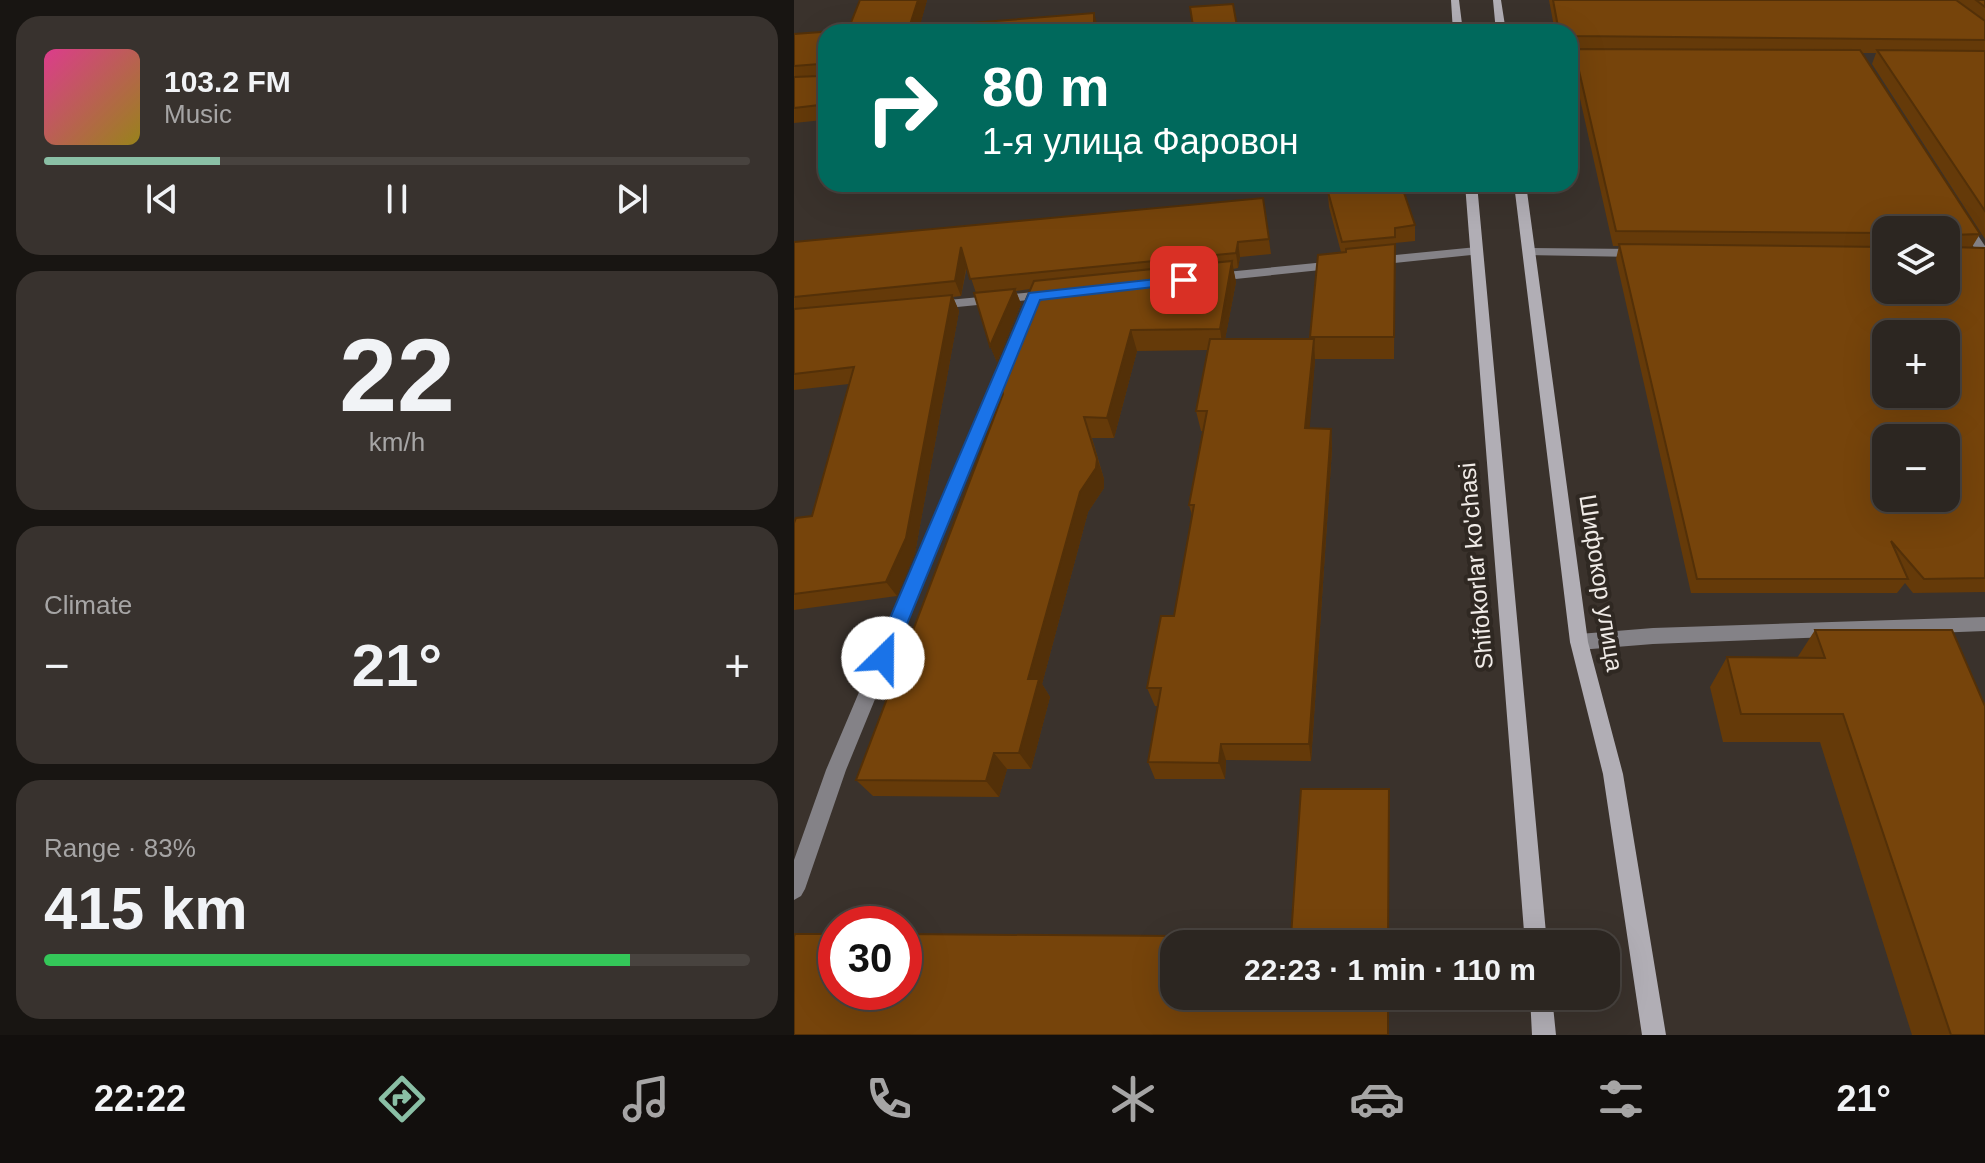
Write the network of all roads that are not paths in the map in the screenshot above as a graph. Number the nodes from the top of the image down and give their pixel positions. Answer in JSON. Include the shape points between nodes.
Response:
{"nodes":[{"id":1,"x":1455,"y":0,"type":"edge"},
{"id":2,"x":1497,"y":0,"type":"edge"},
{"id":3,"x":1457,"y":24,"type":"edge"},
{"id":4,"x":1500,"y":24,"type":"edge"},
{"id":5,"x":1472,"y":192,"type":"edge"},
{"id":6,"x":1521,"y":192,"type":"edge"},
{"id":7,"x":1960,"y":216,"type":"edge"},
{"id":8,"x":1477,"y":251,"type":"junction"},
{"id":9,"x":1529,"y":252,"type":"junction"},
{"id":10,"x":1657,"y":253,"type":"edge"},
{"id":11,"x":1981,"y":256,"type":"edge"},
{"id":12,"x":1362,"y":262,"type":"edge"},
{"id":13,"x":1347,"y":264,"type":"edge"},
{"id":14,"x":1206,"y":278,"type":"edge"},
{"id":15,"x":1066,"y":292,"type":"edge"},
{"id":16,"x":929,"y":306,"type":"edge"},
{"id":17,"x":1016,"y":339,"type":"edge"},
{"id":18,"x":1985,"y":624,"type":"edge"},
{"id":19,"x":1579,"y":642,"type":"junction"},
{"id":20,"x":794,"y":889,"type":"edge"},
{"id":21,"x":1535,"y":930,"type":"edge"},
{"id":22,"x":1542,"y":1010,"type":"edge"},
{"id":23,"x":1544,"y":1035,"type":"edge"},
{"id":24,"x":1654,"y":1035,"type":"edge"}],
"edges":[{"from":1,"to":3,"type":"main road"},
{"from":2,"to":4,"type":"main road"},
{"from":5,"to":8,"type":"main road","name":"Shifokorlar ko'chasi"},
{"from":6,"to":9,"type":"main road","name":"Шифокор улица"},
{"from":7,"to":11,"type":"street"},
{"from":8,"to":12,"type":"street"},
{"from":8,"to":21,"type":"main road","name":"Shifokorlar ko'chasi"},
{"from":9,"to":10,"type":"street"},
{"from":9,"to":19,"type":"main road","name":"Шифокор улица"},
{"from":13,"to":14,"type":"street"},
{"from":15,"to":16,"type":"street","via":[[1031,303]]},
{"from":17,"to":20,"type":"street","via":[[836,770]]},
{"from":18,"to":19,"type":"street"},
{"from":19,"to":24,"type":"main road","name":"Шифокор улица","via":[[1613,774]]},
{"from":22,"to":23,"type":"main road"}]}
